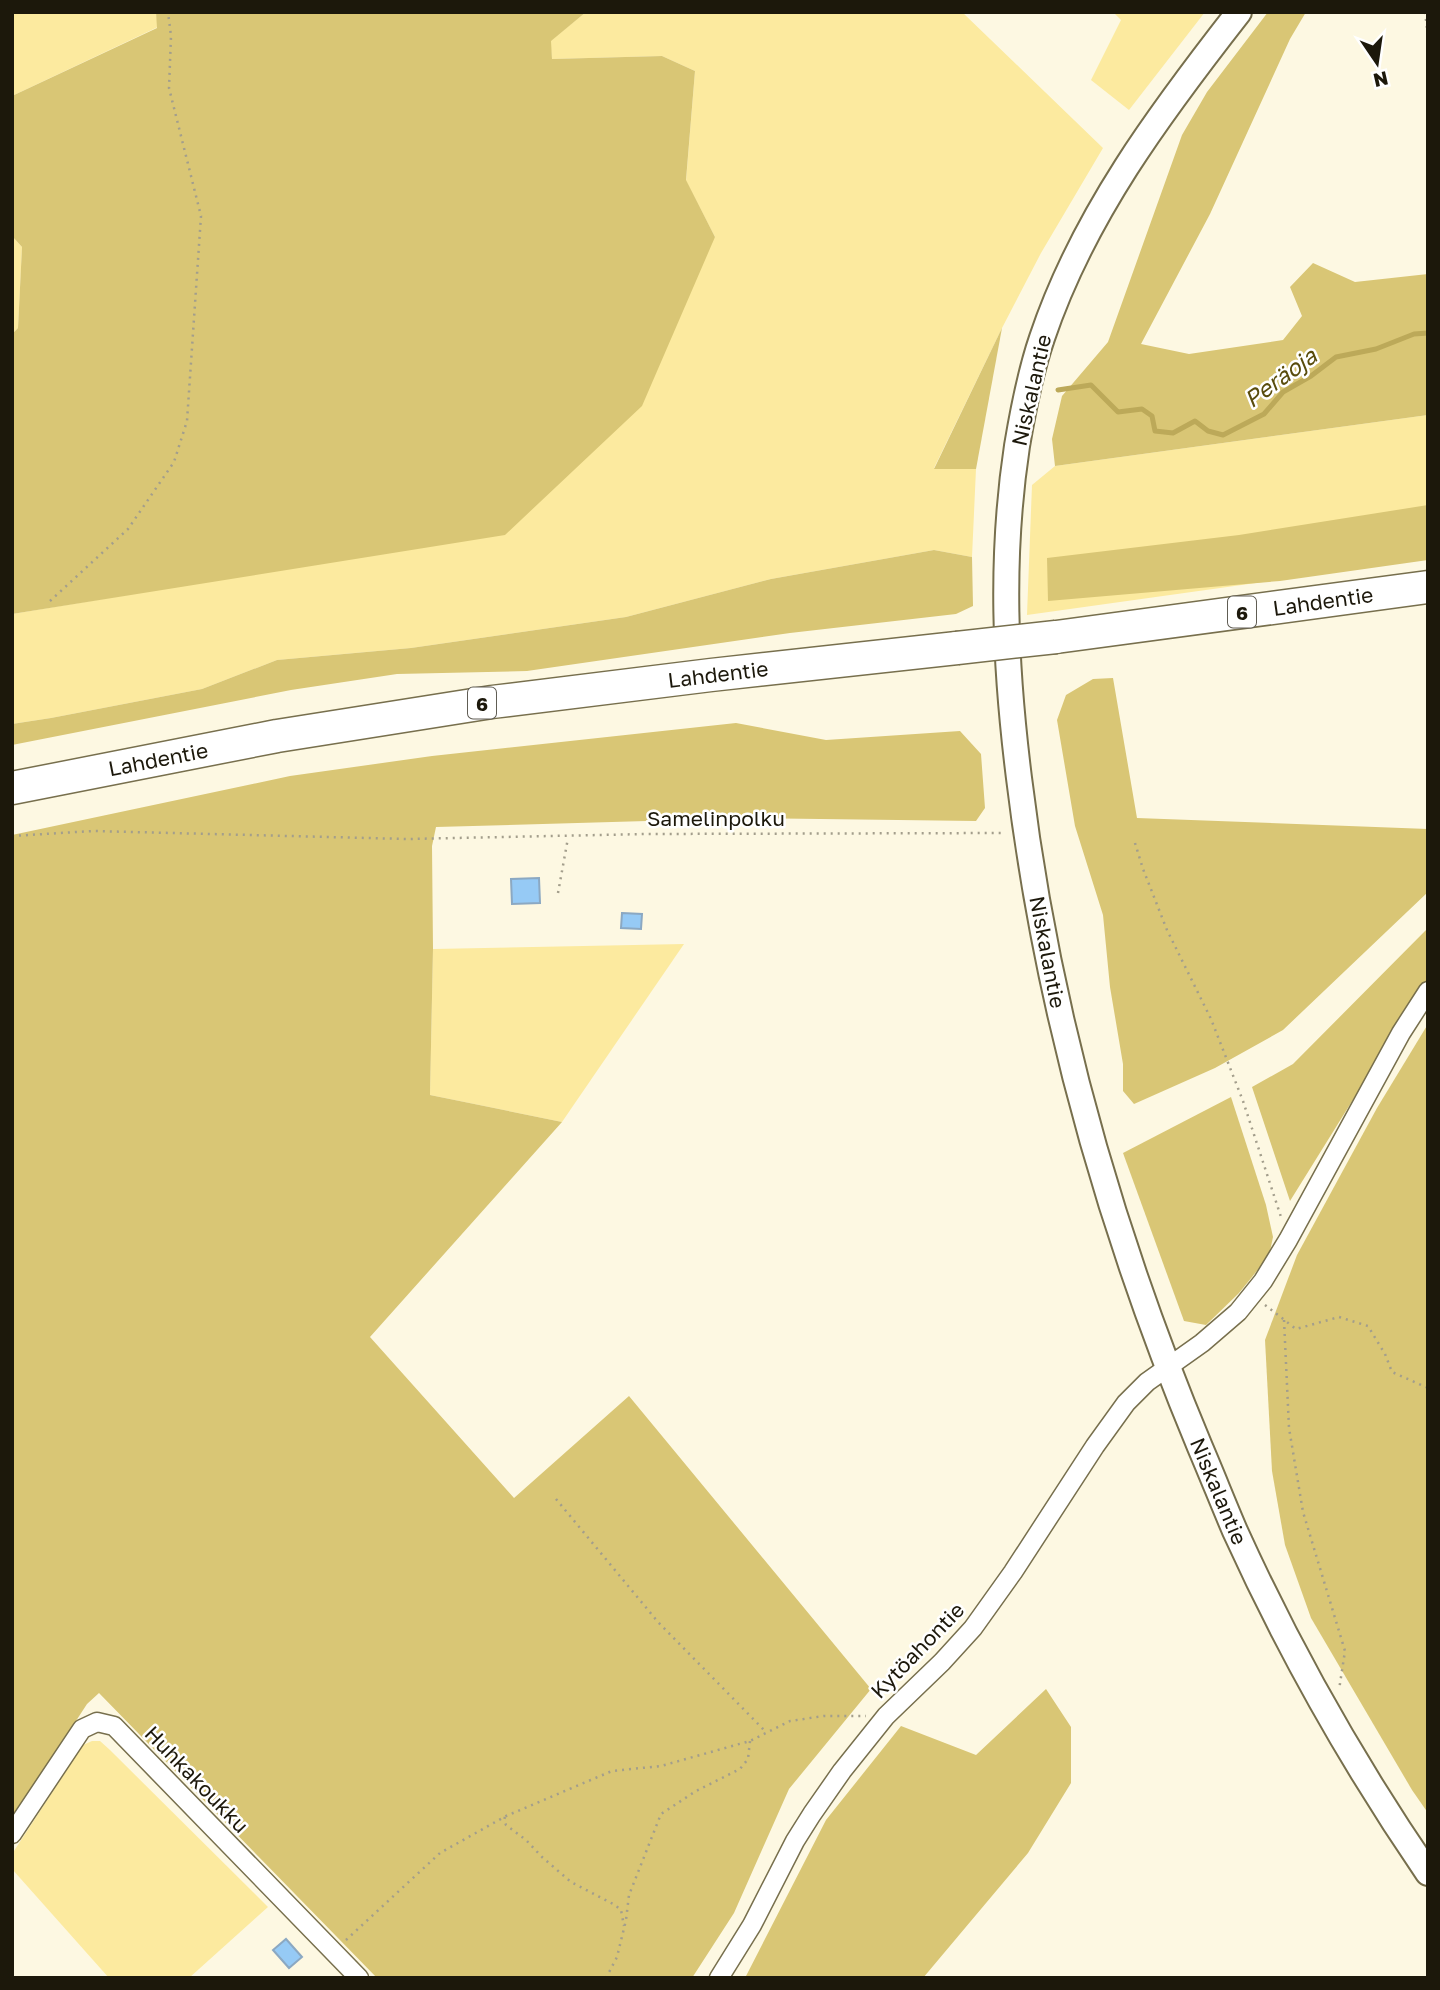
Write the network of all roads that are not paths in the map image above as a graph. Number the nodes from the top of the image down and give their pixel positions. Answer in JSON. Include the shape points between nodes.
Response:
{"nodes":[{"id":1,"x":1238,"y":12,"type":"edge"},
{"id":2,"x":1428,"y":587,"type":"edge"},
{"id":3,"x":12,"y":788,"type":"edge"},
{"id":4,"x":1428,"y":991,"type":"edge"},
{"id":5,"x":1167,"y":1367,"type":"junction"},
{"id":6,"x":12,"y":1834,"type":"edge"},
{"id":7,"x":1428,"y":1873,"type":"edge"},
{"id":8,"x":359,"y":1978,"type":"edge"},
{"id":9,"x":719,"y":1978,"type":"edge"}],
"edges":[{"from":1,"to":5,"type":"street","name":"Niskalantie","via":[[1137,149],[1087,232],[1060,289],[1027,392],[1014,466],[1005,573],[1008,670],[1026,833],[1060,1012],[1114,1216]]},
{"from":2,"to":3,"type":"highway","name":"Lahdentie","number":"6","bridge":true,"via":[[1056,637],[492,702],[277,736]]},
{"from":4,"to":5,"type":"street","name":"Kytöahontie","via":[[1263,1280],[1238,1312]]},
{"from":5,"to":7,"type":"street","name":"Niskalantie","via":[[1233,1527],[1303,1667]]},
{"from":5,"to":9,"type":"street","name":"Kytöahontie","via":[[1126,1404],[973,1628],[886,1716],[842,1771],[795,1841]]},
{"from":6,"to":8,"type":"street","name":"Huhkakoukku","via":[[82,1729],[97,1722],[114,1726]]}]}
